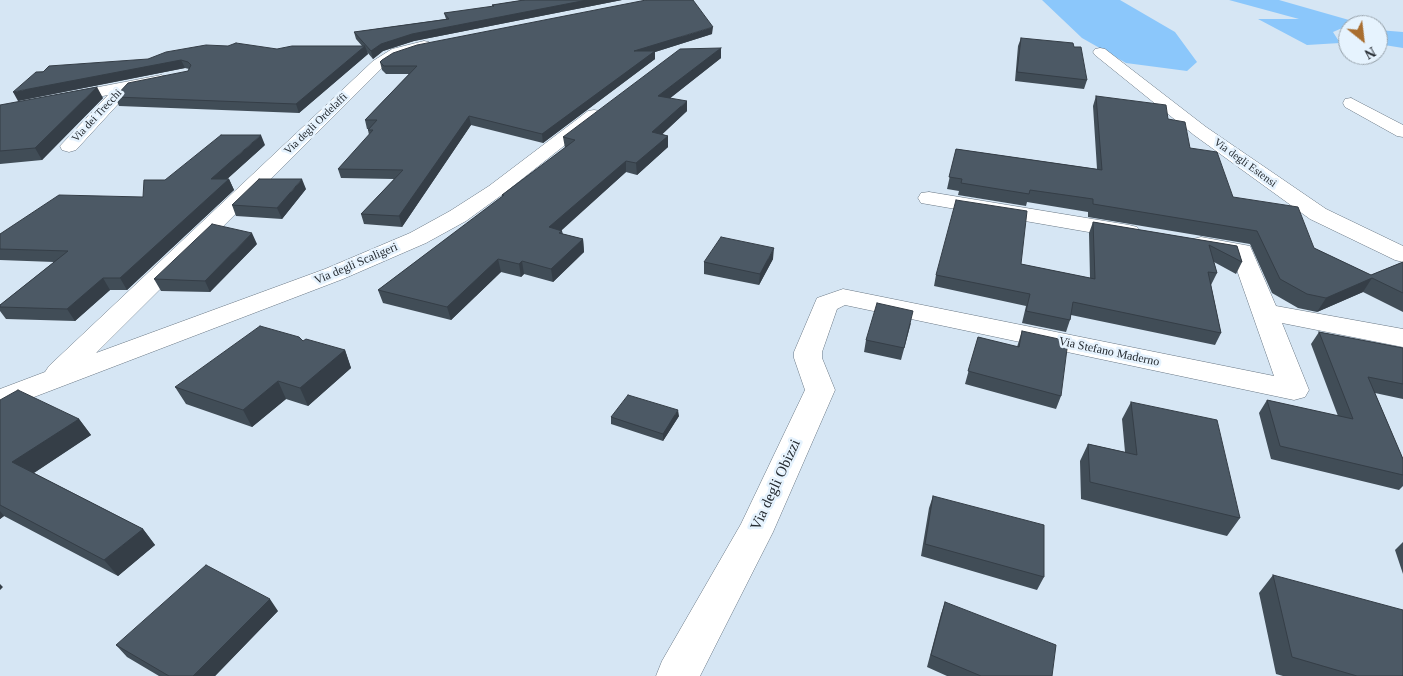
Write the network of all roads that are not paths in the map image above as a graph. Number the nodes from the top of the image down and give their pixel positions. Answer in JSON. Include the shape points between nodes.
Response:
{"nodes":[{"id":1,"x":443,"y":41,"type":"edge"},
{"id":2,"x":1100,"y":52,"type":"dead end"},
{"id":3,"x":177,"y":77,"type":"edge"},
{"id":4,"x":125,"y":87,"type":"junction"},
{"id":5,"x":611,"y":102,"type":"edge"},
{"id":6,"x":1351,"y":103,"type":"dead end"},
{"id":7,"x":0,"y":111,"type":"edge"},
{"id":8,"x":1403,"y":132,"type":"edge"},
{"id":9,"x":69,"y":146,"type":"dead end"},
{"id":10,"x":929,"y":198,"type":"dead end"},
{"id":11,"x":1403,"y":255,"type":"edge"},
{"id":12,"x":843,"y":297,"type":"joint"},
{"id":13,"x":1266,"y":312,"type":"junction"},
{"id":14,"x":1403,"y":338,"type":"edge"},
{"id":15,"x":51,"y":381,"type":"junction"},
{"id":16,"x":0,"y":400,"type":"edge"},
{"id":17,"x":677,"y":676,"type":"edge"}],
"edges":[{"from":1,"to":15,"type":"street","name":"Via degli Ordelaffi","via":[[397,52],[383,60]]},
{"from":2,"to":11,"type":"street","name":"Via degli Estensi","via":[[1200,131],[1303,204]]},
{"from":3,"to":4,"type":"street"},
{"from":4,"to":7,"type":"street"},
{"from":4,"to":9,"type":"street","name":"Via dei Trecchi"},
{"from":5,"to":15,"type":"street","name":"Via degli Scaligeri","via":[[496,190],[418,238],[334,274]]},
{"from":6,"to":8,"type":"street"},
{"from":10,"to":13,"type":"street","name":"Via Stefano Maderno","via":[[1242,251]]},
{"from":12,"to":13,"type":"street","name":"Via Stefano Maderno","via":[[1294,390]]},
{"from":12,"to":17,"type":"street","name":"Via degli Obizzi","via":[[823,308],[808,352],[820,390],[755,532]]},
{"from":13,"to":14,"type":"street"},
{"from":15,"to":16,"type":"street","name":"Via degli Scaligeri"}]}
